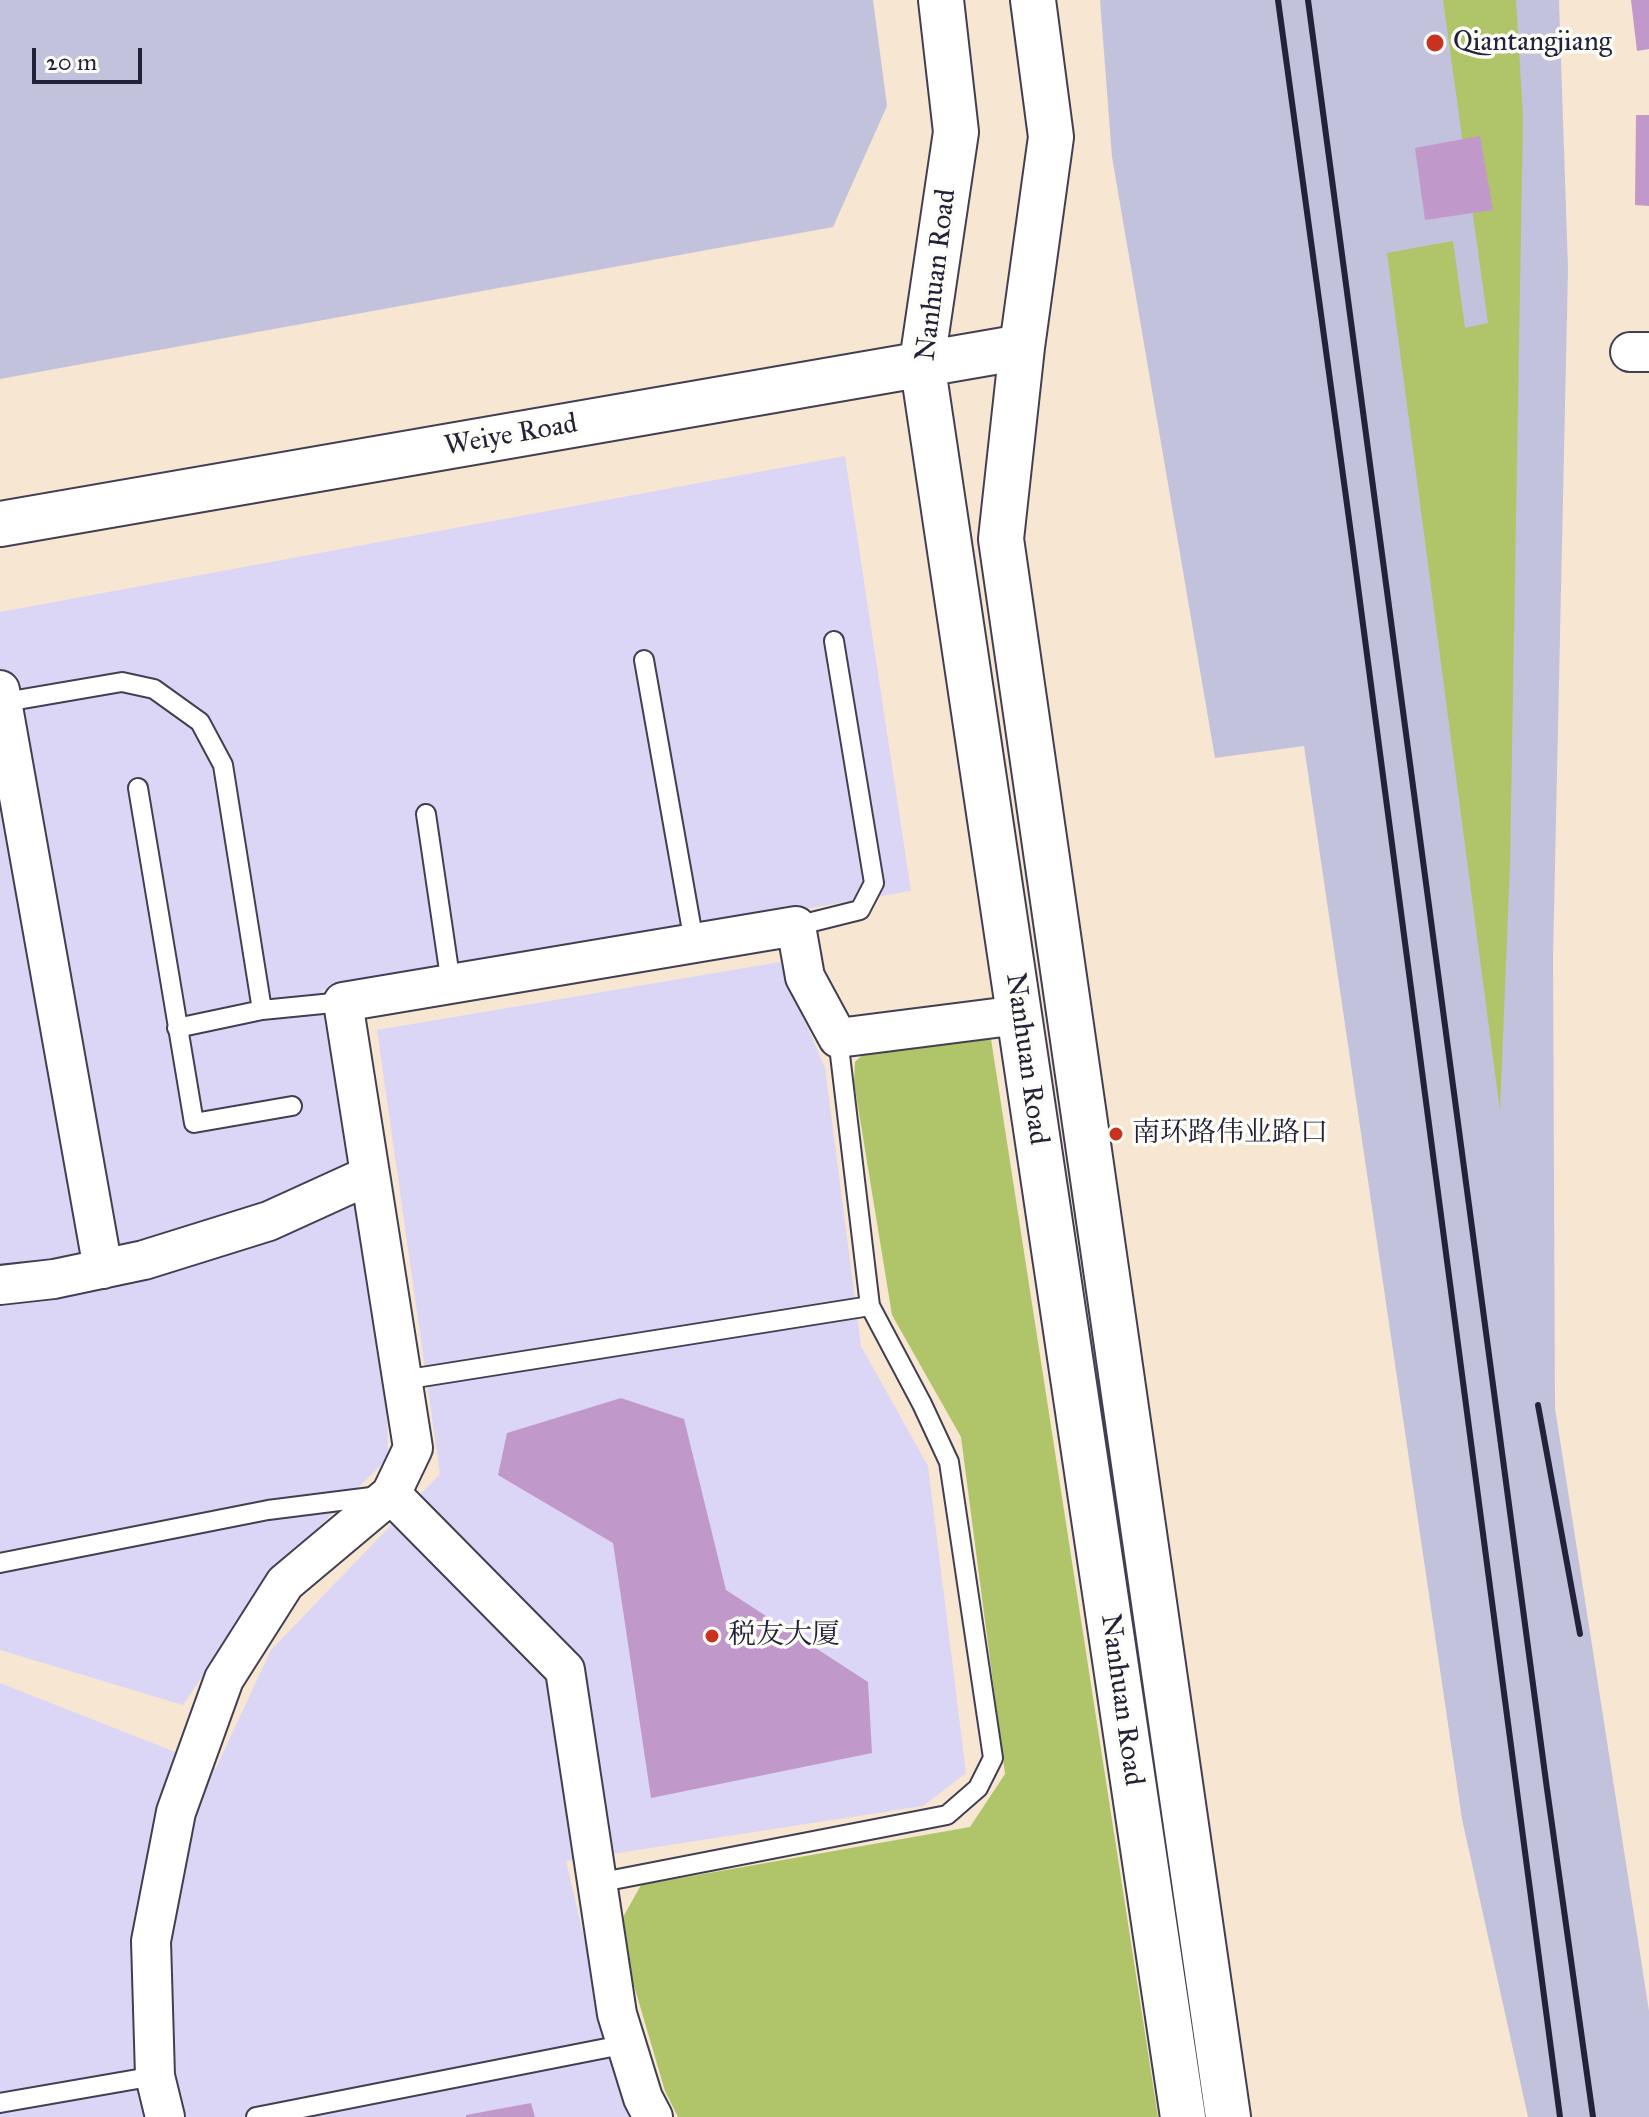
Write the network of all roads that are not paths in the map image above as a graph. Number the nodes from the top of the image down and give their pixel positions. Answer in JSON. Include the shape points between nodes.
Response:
{"nodes":[{"id":1,"x":941,"y":0,"type":"edge"},
{"id":2,"x":1033,"y":0,"type":"edge"},
{"id":3,"x":1022,"y":347,"type":"junction"},
{"id":4,"x":922,"y":362,"type":"junction"},
{"id":5,"x":1,"y":522,"type":"edge"},
{"id":6,"x":834,"y":641,"type":"dead end"},
{"id":7,"x":644,"y":660,"type":"dead end"},
{"id":8,"x":1,"y":699,"type":"edge"},
{"id":9,"x":138,"y":788,"type":"dead end"},
{"id":10,"x":426,"y":814,"type":"dead end"},
{"id":11,"x":796,"y":926,"type":"junction"},
{"id":12,"x":694,"y":942,"type":"junction"},
{"id":13,"x":451,"y":984,"type":"junction"},
{"id":14,"x":343,"y":1002,"type":"junction"},
{"id":15,"x":262,"y":1010,"type":"junction"},
{"id":16,"x":1019,"y":1015,"type":"junction"},
{"id":17,"x":177,"y":1028,"type":"junction"},
{"id":18,"x":838,"y":1038,"type":"junction"},
{"id":19,"x":292,"y":1106,"type":"dead end"},
{"id":20,"x":370,"y":1175,"type":"junction"},
{"id":21,"x":103,"y":1269,"type":"junction"},
{"id":22,"x":0,"y":1285,"type":"edge"},
{"id":23,"x":870,"y":1306,"type":"junction"},
{"id":24,"x":403,"y":1380,"type":"junction"},
{"id":25,"x":391,"y":1494,"type":"junction"},
{"id":26,"x":0,"y":1563,"type":"edge"},
{"id":27,"x":597,"y":1883,"type":"junction"},
{"id":28,"x":627,"y":2044,"type":"junction"},
{"id":29,"x":155,"y":2076,"type":"junction"},
{"id":30,"x":0,"y":2103,"type":"edge"},
{"id":31,"x":165,"y":2117,"type":"edge"},
{"id":32,"x":256,"y":2117,"type":"edge"},
{"id":33,"x":653,"y":2117,"type":"edge"},
{"id":34,"x":1183,"y":2117,"type":"edge"},
{"id":35,"x":1228,"y":2117,"type":"edge"}],
"edges":[{"from":1,"to":4,"type":"main road","name":"Nanhuan Road","via":[[956,132]]},
{"from":2,"to":3,"type":"main road","name":"Nanhuan Road","via":[[1051,137]]},
{"from":3,"to":4,"type":"main road","name":"Weiye Road"},
{"from":3,"to":35,"type":"main road","name":"Nanhuan Road","via":[[1001,539]]},
{"from":4,"to":5,"type":"main road","name":"Weiye Road"},
{"from":4,"to":16,"type":"main road","name":"Nanhuan Road"},
{"from":6,"to":11,"type":"lane","via":[[874,883],[860,910]]},
{"from":7,"to":12,"type":"lane"},
{"from":8,"to":15,"type":"lane","via":[[122,682],[154,689],[200,722],[223,765]]},
{"from":8,"to":21,"type":"street"},
{"from":9,"to":17,"type":"lane"},
{"from":10,"to":13,"type":"lane"},
{"from":11,"to":12,"type":"street"},
{"from":11,"to":18,"type":"street","via":[[805,977]]},
{"from":12,"to":13,"type":"street"},
{"from":13,"to":14,"type":"street"},
{"from":14,"to":15,"type":"lane"},
{"from":14,"to":20,"type":"street"},
{"from":15,"to":17,"type":"lane"},
{"from":16,"to":18,"type":"street"},
{"from":16,"to":34,"type":"main road","name":"Nanhuan Road"},
{"from":17,"to":19,"type":"lane","via":[[194,1123]]},
{"from":18,"to":23,"type":"lane"},
{"from":20,"to":21,"type":"street","via":[[269,1221]]},
{"from":20,"to":24,"type":"street"},
{"from":21,"to":22,"type":"street"},
{"from":23,"to":24,"type":"lane"},
{"from":23,"to":27,"type":"lane","via":[[949,1462],[993,1758],[978,1788],[947,1815]]},
{"from":24,"to":25,"type":"street","via":[[413,1448]]},
{"from":25,"to":26,"type":"lane","via":[[268,1510]]},
{"from":25,"to":27,"type":"street","via":[[565,1670]]},
{"from":25,"to":29,"type":"street","via":[[285,1583],[224,1679],[176,1812],[151,1941]]},
{"from":27,"to":28,"type":"street","via":[[617,2014]]},
{"from":28,"to":32,"type":"lane"},
{"from":28,"to":33,"type":"street"},
{"from":29,"to":30,"type":"lane"},
{"from":29,"to":31,"type":"street"}]}
